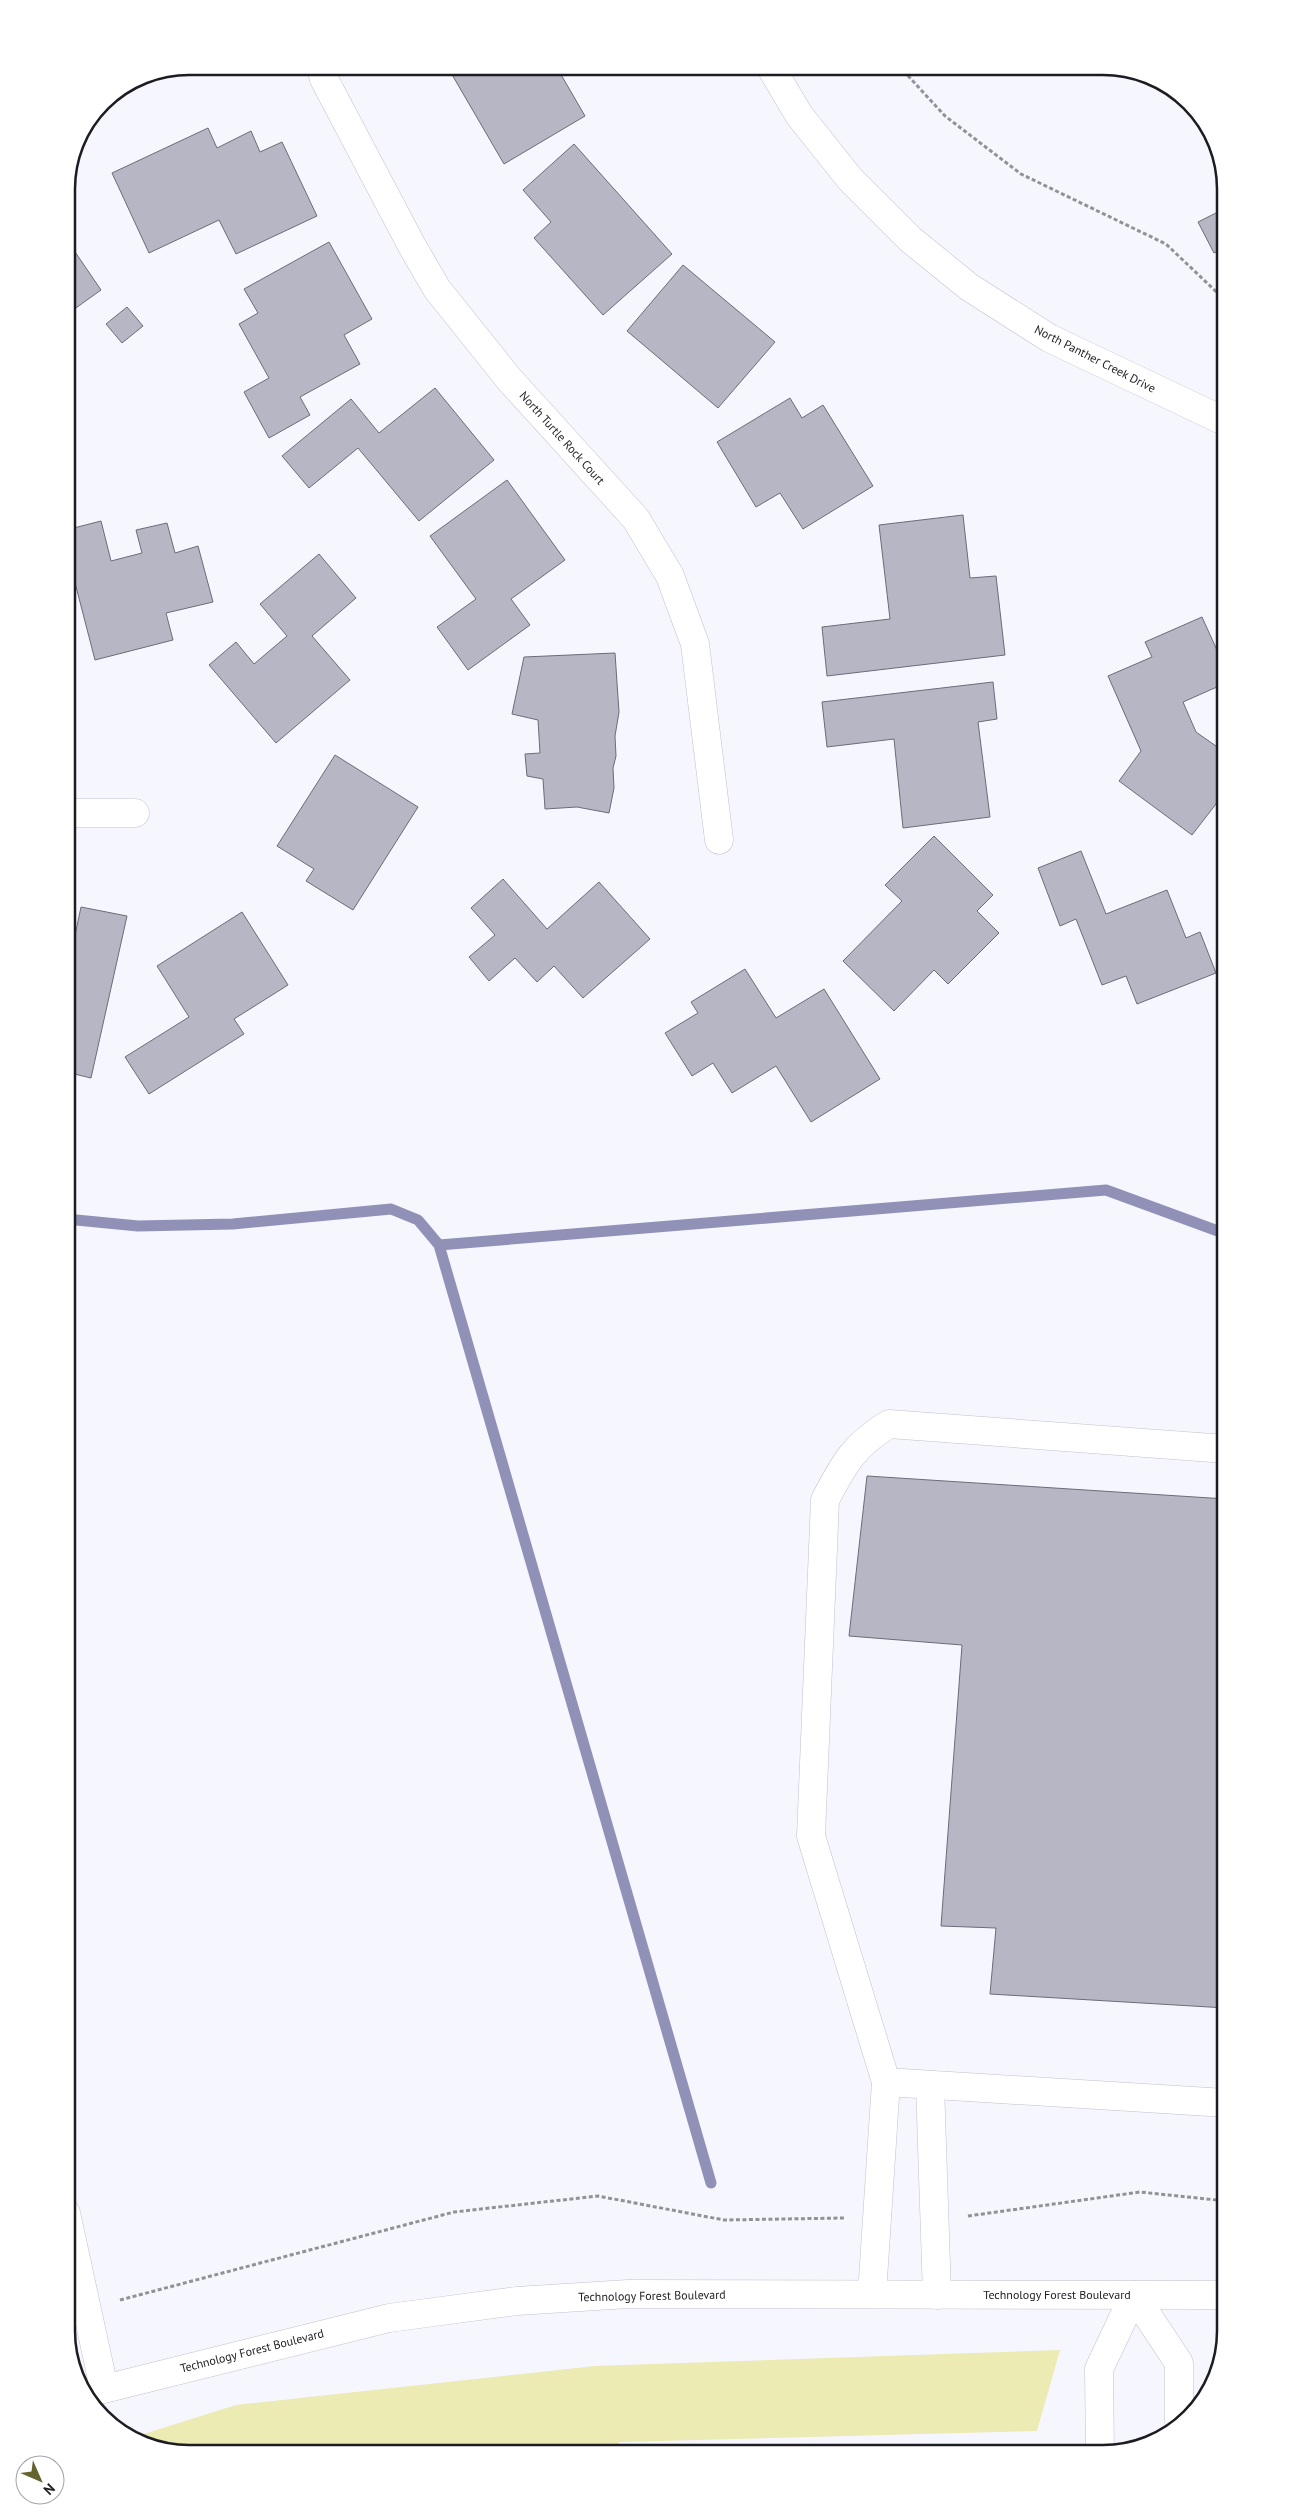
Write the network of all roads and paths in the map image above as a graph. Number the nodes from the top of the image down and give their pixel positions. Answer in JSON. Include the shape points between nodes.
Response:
{"nodes":[{"id":1,"x":323,"y":75,"type":"edge"},
{"id":2,"x":775,"y":75,"type":"edge"},
{"id":3,"x":907,"y":75,"type":"edge"},
{"id":4,"x":1217,"y":292,"type":"edge"},
{"id":5,"x":1217,"y":418,"type":"edge"},
{"id":6,"x":75,"y":813,"type":"edge"},
{"id":7,"x":135,"y":813,"type":"dead end"},
{"id":8,"x":719,"y":840,"type":"dead end"},
{"id":9,"x":1217,"y":1448,"type":"edge"},
{"id":10,"x":886,"y":2082,"type":"junction"},
{"id":11,"x":930,"y":2084,"type":"junction"},
{"id":12,"x":1217,"y":2102,"type":"edge"},
{"id":13,"x":1217,"y":2200,"type":"edge"},
{"id":14,"x":876,"y":2217,"type":"junction"},
{"id":15,"x":935,"y":2217,"type":"junction"},
{"id":16,"x":75,"y":2254,"type":"edge"},
{"id":17,"x":872,"y":2294,"type":"junction"},
{"id":18,"x":937,"y":2295,"type":"junction"},
{"id":19,"x":1134,"y":2295,"type":"junction"},
{"id":20,"x":1217,"y":2295,"type":"edge"},
{"id":21,"x":87,"y":2309,"type":"junction"},
{"id":22,"x":96,"y":2390,"type":"edge"},
{"id":23,"x":1178,"y":2417,"type":"edge"},
{"id":24,"x":1100,"y":2445,"type":"edge"}],
"edges":[{"from":1,"to":8,"type":"street","name":"North Turtle Rock Court","via":[[437,289],[509,379],[636,519],[670,576],[695,644]]},
{"from":2,"to":5,"type":"street","name":"North Panther Creek Drive","via":[[799,115],[850,179],[910,239],[969,287],[1049,338]]},
{"from":3,"to":4,"type":"path","via":[[945,116],[1021,174],[1166,244]]},
{"from":6,"to":7,"type":"street"},
{"from":9,"to":10,"type":"street","via":[[890,1424],[867,1438],[843,1466],[825,1500],[811,1836]]},
{"from":10,"to":11,"type":"street"},
{"from":10,"to":14,"type":"street"},
{"from":11,"to":12,"type":"street"},
{"from":11,"to":15,"type":"street"},
{"from":13,"to":15,"type":"path","via":[[1140,2192],[960,2217]]},
{"from":14,"to":17,"type":"street"},
{"from":14,"to":21,"type":"path","via":[[724,2220],[598,2196],[454,2212]]},
{"from":15,"to":18,"type":"street"},
{"from":16,"to":21,"type":"street"},
{"from":17,"to":18,"type":"street","name":"Technology Forest Boulevard"},
{"from":17,"to":22,"type":"street","name":"Technology Forest Boulevard","via":[[628,2294],[517,2301],[390,2318]]},
{"from":18,"to":19,"type":"street","name":"Technology Forest Boulevard"},
{"from":19,"to":20,"type":"street","name":"Technology Forest Boulevard"},
{"from":19,"to":23,"type":"street","via":[[1179,2363]]},
{"from":19,"to":24,"type":"street","via":[[1099,2369]]},
{"from":21,"to":22,"type":"street"}]}
